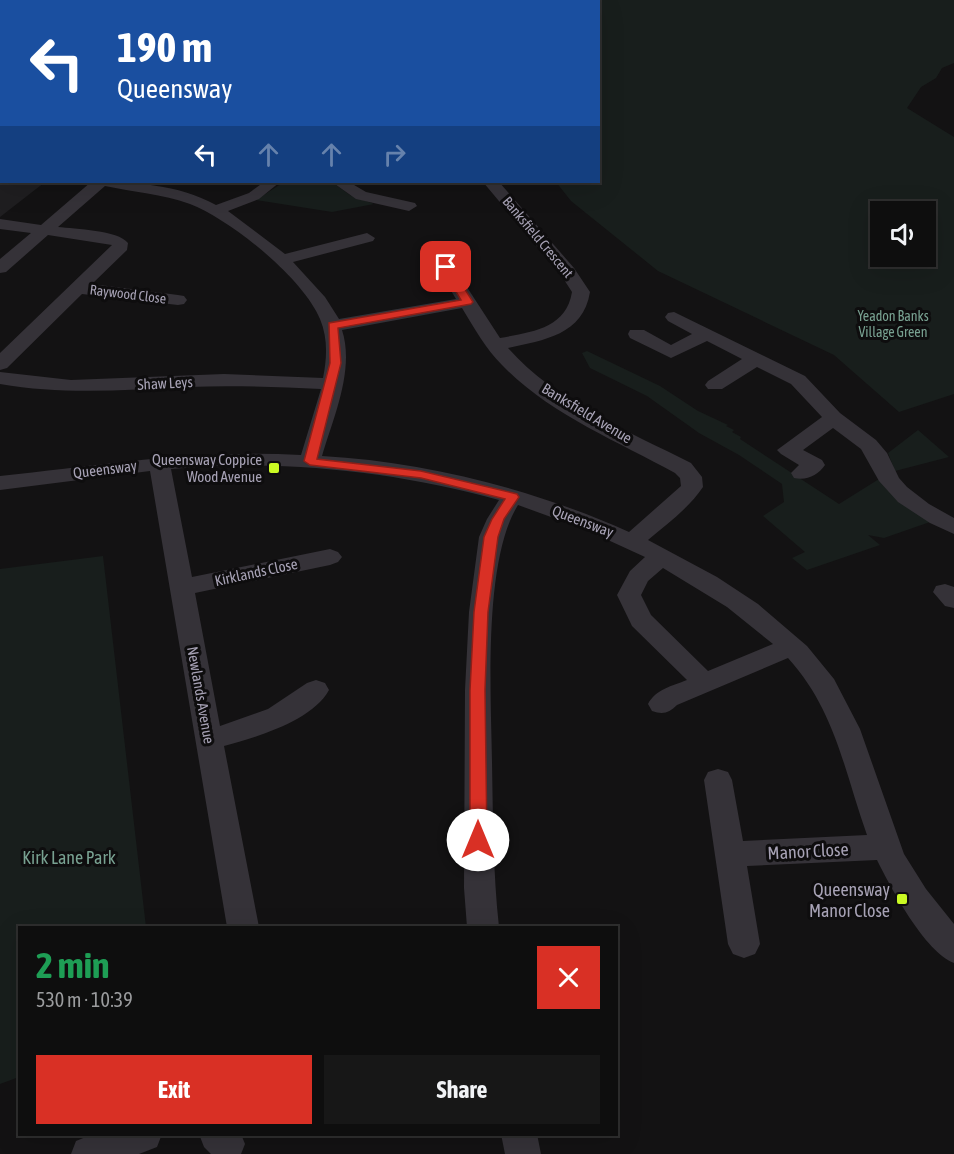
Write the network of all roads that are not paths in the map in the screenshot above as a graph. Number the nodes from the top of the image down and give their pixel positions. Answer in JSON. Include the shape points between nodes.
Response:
{"nodes":[{"id":1,"x":99,"y":183,"type":"edge"},
{"id":2,"x":116,"y":183,"type":"edge"},
{"id":3,"x":272,"y":183,"type":"edge"},
{"id":4,"x":342,"y":183,"type":"edge"},
{"id":5,"x":492,"y":183,"type":"edge"},
{"id":6,"x":409,"y":206,"type":"dead end"},
{"id":7,"x":216,"y":210,"type":"junction"},
{"id":8,"x":0,"y":224,"type":"edge"},
{"id":9,"x":45,"y":230,"type":"junction"},
{"id":10,"x":362,"y":233,"type":"dead end"},
{"id":11,"x":279,"y":260,"type":"junction"},
{"id":12,"x":442,"y":262,"type":"dead end"},
{"id":13,"x":0,"y":268,"type":"edge"},
{"id":14,"x":79,"y":288,"type":"junction"},
{"id":15,"x":178,"y":300,"type":"dead end"},
{"id":16,"x":468,"y":302,"type":"junction"},
{"id":17,"x":674,"y":317,"type":"dead end"},
{"id":18,"x":333,"y":326,"type":"junction"},
{"id":19,"x":637,"y":334,"type":"dead end"},
{"id":20,"x":706,"y":334,"type":"junction"},
{"id":21,"x":496,"y":345,"type":"junction"},
{"id":22,"x":756,"y":359,"type":"junction"},
{"id":23,"x":0,"y":364,"type":"edge"},
{"id":24,"x":0,"y":378,"type":"edge"},
{"id":25,"x":331,"y":384,"type":"junction"},
{"id":26,"x":715,"y":385,"type":"dead end"},
{"id":27,"x":834,"y":418,"type":"junction"},
{"id":28,"x":310,"y":461,"type":"junction"},
{"id":29,"x":159,"y":463,"type":"junction"},
{"id":30,"x":802,"y":472,"type":"dead end"},
{"id":31,"x":0,"y":483,"type":"edge"},
{"id":32,"x":512,"y":497,"type":"junction"},
{"id":33,"x":954,"y":527,"type":"edge"},
{"id":34,"x":632,"y":541,"type":"junction"},
{"id":35,"x":661,"y":556,"type":"junction"},
{"id":36,"x":330,"y":557,"type":"dead end"},
{"id":37,"x":182,"y":587,"type":"junction"},
{"id":38,"x":791,"y":647,"type":"junction"},
{"id":39,"x":697,"y":674,"type":"dead end"},
{"id":40,"x":316,"y":690,"type":"dead end"},
{"id":41,"x":661,"y":704,"type":"dead end"},
{"id":42,"x":209,"y":739,"type":"junction"},
{"id":43,"x":718,"y":780,"type":"dead end"},
{"id":44,"x":886,"y":847,"type":"junction"},
{"id":45,"x":730,"y":854,"type":"junction"},
{"id":46,"x":243,"y":926,"type":"edge"},
{"id":47,"x":483,"y":926,"type":"edge"},
{"id":48,"x":744,"y":944,"type":"dead end"},
{"id":49,"x":954,"y":948,"type":"edge"},
{"id":50,"x":137,"y":1136,"type":"edge"},
{"id":51,"x":519,"y":1136,"type":"edge"},
{"id":52,"x":96,"y":1148,"type":"edge"},
{"id":53,"x":523,"y":1154,"type":"edge"}],
"edges":[{"from":1,"to":9,"type":"street"},
{"from":2,"to":7,"type":"street","via":[[164,191]]},
{"from":3,"to":7,"type":"street","via":[[254,195]]},
{"from":4,"to":6,"type":"street","via":[[361,196]]},
{"from":5,"to":21,"type":"street","name":"Banksfield Crescent","via":[[581,292],[576,312],[557,328]]},
{"from":7,"to":11,"type":"street"},
{"from":8,"to":9,"type":"street"},
{"from":9,"to":13,"type":"street"},
{"from":9,"to":14,"type":"street","name":"Raywood Close","via":[[120,243]]},
{"from":10,"to":11,"type":"street"},
{"from":11,"to":18,"type":"street","via":[[318,297]]},
{"from":12,"to":16,"type":"street","name":"Banksfield Avenue"},
{"from":14,"to":15,"type":"street","name":"Raywood Close"},
{"from":14,"to":23,"type":"street","name":"Raywood Close"},
{"from":16,"to":18,"type":"street"},
{"from":16,"to":21,"type":"street","name":"Banksfield Avenue"},
{"from":17,"to":20,"type":"street"},
{"from":18,"to":25,"type":"street","via":[[336,355]]},
{"from":19,"to":20,"type":"street","via":[[670,352]]},
{"from":20,"to":22,"type":"street"},
{"from":21,"to":34,"type":"street","name":"Banksfield Avenue","via":[[528,377],[566,403],[683,468],[691,477],[692,487],[682,499]]},
{"from":22,"to":26,"type":"street"},
{"from":22,"to":27,"type":"street","via":[[803,384]]},
{"from":24,"to":25,"type":"street","name":"Shaw Leys","via":[[78,386],[190,381]]},
{"from":25,"to":28,"type":"street"},
{"from":27,"to":30,"type":"street","via":[[788,450],[814,465]]},
{"from":27,"to":33,"type":"street","via":[[870,445],[893,485],[907,499]]},
{"from":28,"to":29,"type":"street","name":"Queensway"},
{"from":28,"to":32,"type":"street","name":"Queensway","via":[[421,475]]},
{"from":29,"to":31,"type":"street","name":"Queensway"},
{"from":29,"to":37,"type":"street","name":"Newlands Avenue"},
{"from":32,"to":34,"type":"street","name":"Queensway"},
{"from":32,"to":47,"type":"street","via":[[491,537],[481,612],[478,828]]},
{"from":34,"to":35,"type":"street","name":"Queensway"},
{"from":35,"to":38,"type":"street","name":"Queensway","via":[[735,600]]},
{"from":35,"to":39,"type":"street","via":[[638,578],[629,595],[641,620]]},
{"from":36,"to":37,"type":"street","name":"Kirklands Close"},
{"from":37,"to":42,"type":"street","name":"Newlands Avenue"},
{"from":38,"to":41,"type":"street"},
{"from":38,"to":44,"type":"street","name":"Queensway","via":[[833,699],[851,734]]},
{"from":40,"to":42,"type":"street","via":[[295,707],[258,727]]},
{"from":42,"to":46,"type":"street","name":"Newlands Avenue"},
{"from":43,"to":45,"type":"street"},
{"from":44,"to":45,"type":"street","name":"Manor Close"},
{"from":44,"to":49,"type":"street","name":"Queensway","via":[[912,896]]},
{"from":45,"to":48,"type":"street"},
{"from":50,"to":52,"type":"street"},
{"from":51,"to":53,"type":"street"}]}
